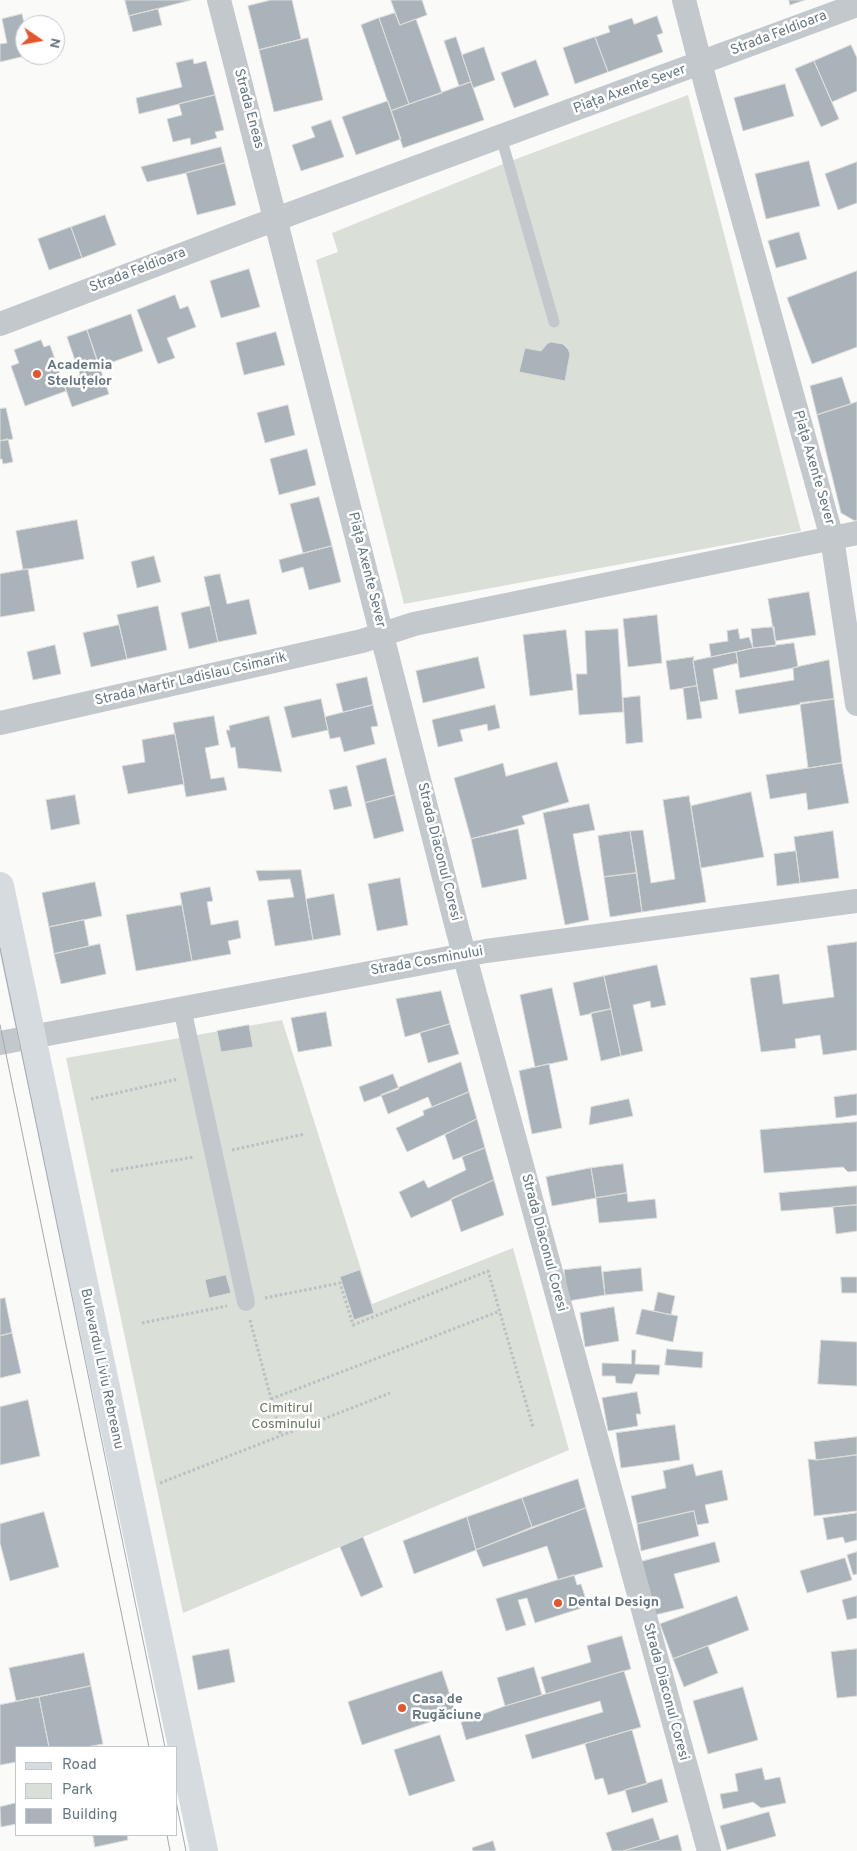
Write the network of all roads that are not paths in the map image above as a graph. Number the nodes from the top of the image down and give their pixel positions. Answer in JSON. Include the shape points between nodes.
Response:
{"nodes":[{"id":1,"x":219,"y":0,"type":"edge"},
{"id":2,"x":684,"y":0,"type":"edge"},
{"id":3,"x":857,"y":5,"type":"edge"},
{"id":4,"x":701,"y":64,"type":"junction"},
{"id":5,"x":502,"y":137,"type":"junction"},
{"id":6,"x":276,"y":219,"type":"junction"},
{"id":7,"x":554,"y":322,"type":"dead end"},
{"id":8,"x":0,"y":324,"type":"edge"},
{"id":9,"x":857,"y":533,"type":"edge"},
{"id":10,"x":832,"y":538,"type":"junction"},
{"id":11,"x":382,"y":635,"type":"junction"},
{"id":12,"x":857,"y":704,"type":"edge"},
{"id":13,"x":0,"y":723,"type":"edge"},
{"id":14,"x":0,"y":886,"type":"edge"},
{"id":15,"x":857,"y":900,"type":"edge"},
{"id":16,"x":464,"y":954,"type":"junction"},
{"id":17,"x":182,"y":1008,"type":"junction"},
{"id":18,"x":31,"y":1037,"type":"junction"},
{"id":19,"x":0,"y":1042,"type":"edge"},
{"id":20,"x":246,"y":1302,"type":"road end"},
{"id":21,"x":204,"y":1851,"type":"edge"},
{"id":22,"x":709,"y":1851,"type":"edge"}],
"edges":[{"from":1,"to":6,"type":"street","name":"Strada Eneas"},
{"from":2,"to":4,"type":"street"},
{"from":3,"to":4,"type":"street","name":"Strada Feldioara"},
{"from":4,"to":5,"type":"street","name":"Piața Axente Sever"},
{"from":4,"to":10,"type":"street","name":"Piața Axente Sever"},
{"from":5,"to":6,"type":"street","name":"Piața Axente Sever"},
{"from":5,"to":7,"type":"lane"},
{"from":6,"to":8,"type":"street","name":"Strada Feldioara"},
{"from":6,"to":11,"type":"street","name":"Piața Axente Sever"},
{"from":9,"to":10,"type":"street"},
{"from":10,"to":11,"type":"street","name":"Piața Axente Sever","via":[[414,624]]},
{"from":10,"to":12,"type":"street"},
{"from":11,"to":13,"type":"street","name":"Strada Martir Ladislau Csimarik"},
{"from":11,"to":16,"type":"street","name":"Strada Diaconul Coresi"},
{"from":14,"to":18,"type":"main road","name":"Bulevardul Liviu Rebreanu"},
{"from":15,"to":16,"type":"street","name":"Strada Cosminului"},
{"from":16,"to":17,"type":"street","name":"Strada Cosminului"},
{"from":16,"to":22,"type":"street","name":"Strada Diaconul Coresi"},
{"from":17,"to":18,"type":"street","name":"Strada Cosminului"},
{"from":17,"to":20,"type":"street"},
{"from":18,"to":19,"type":"street","name":"Strada Cosminului"},
{"from":18,"to":21,"type":"main road","name":"Bulevardul Liviu Rebreanu"}]}
